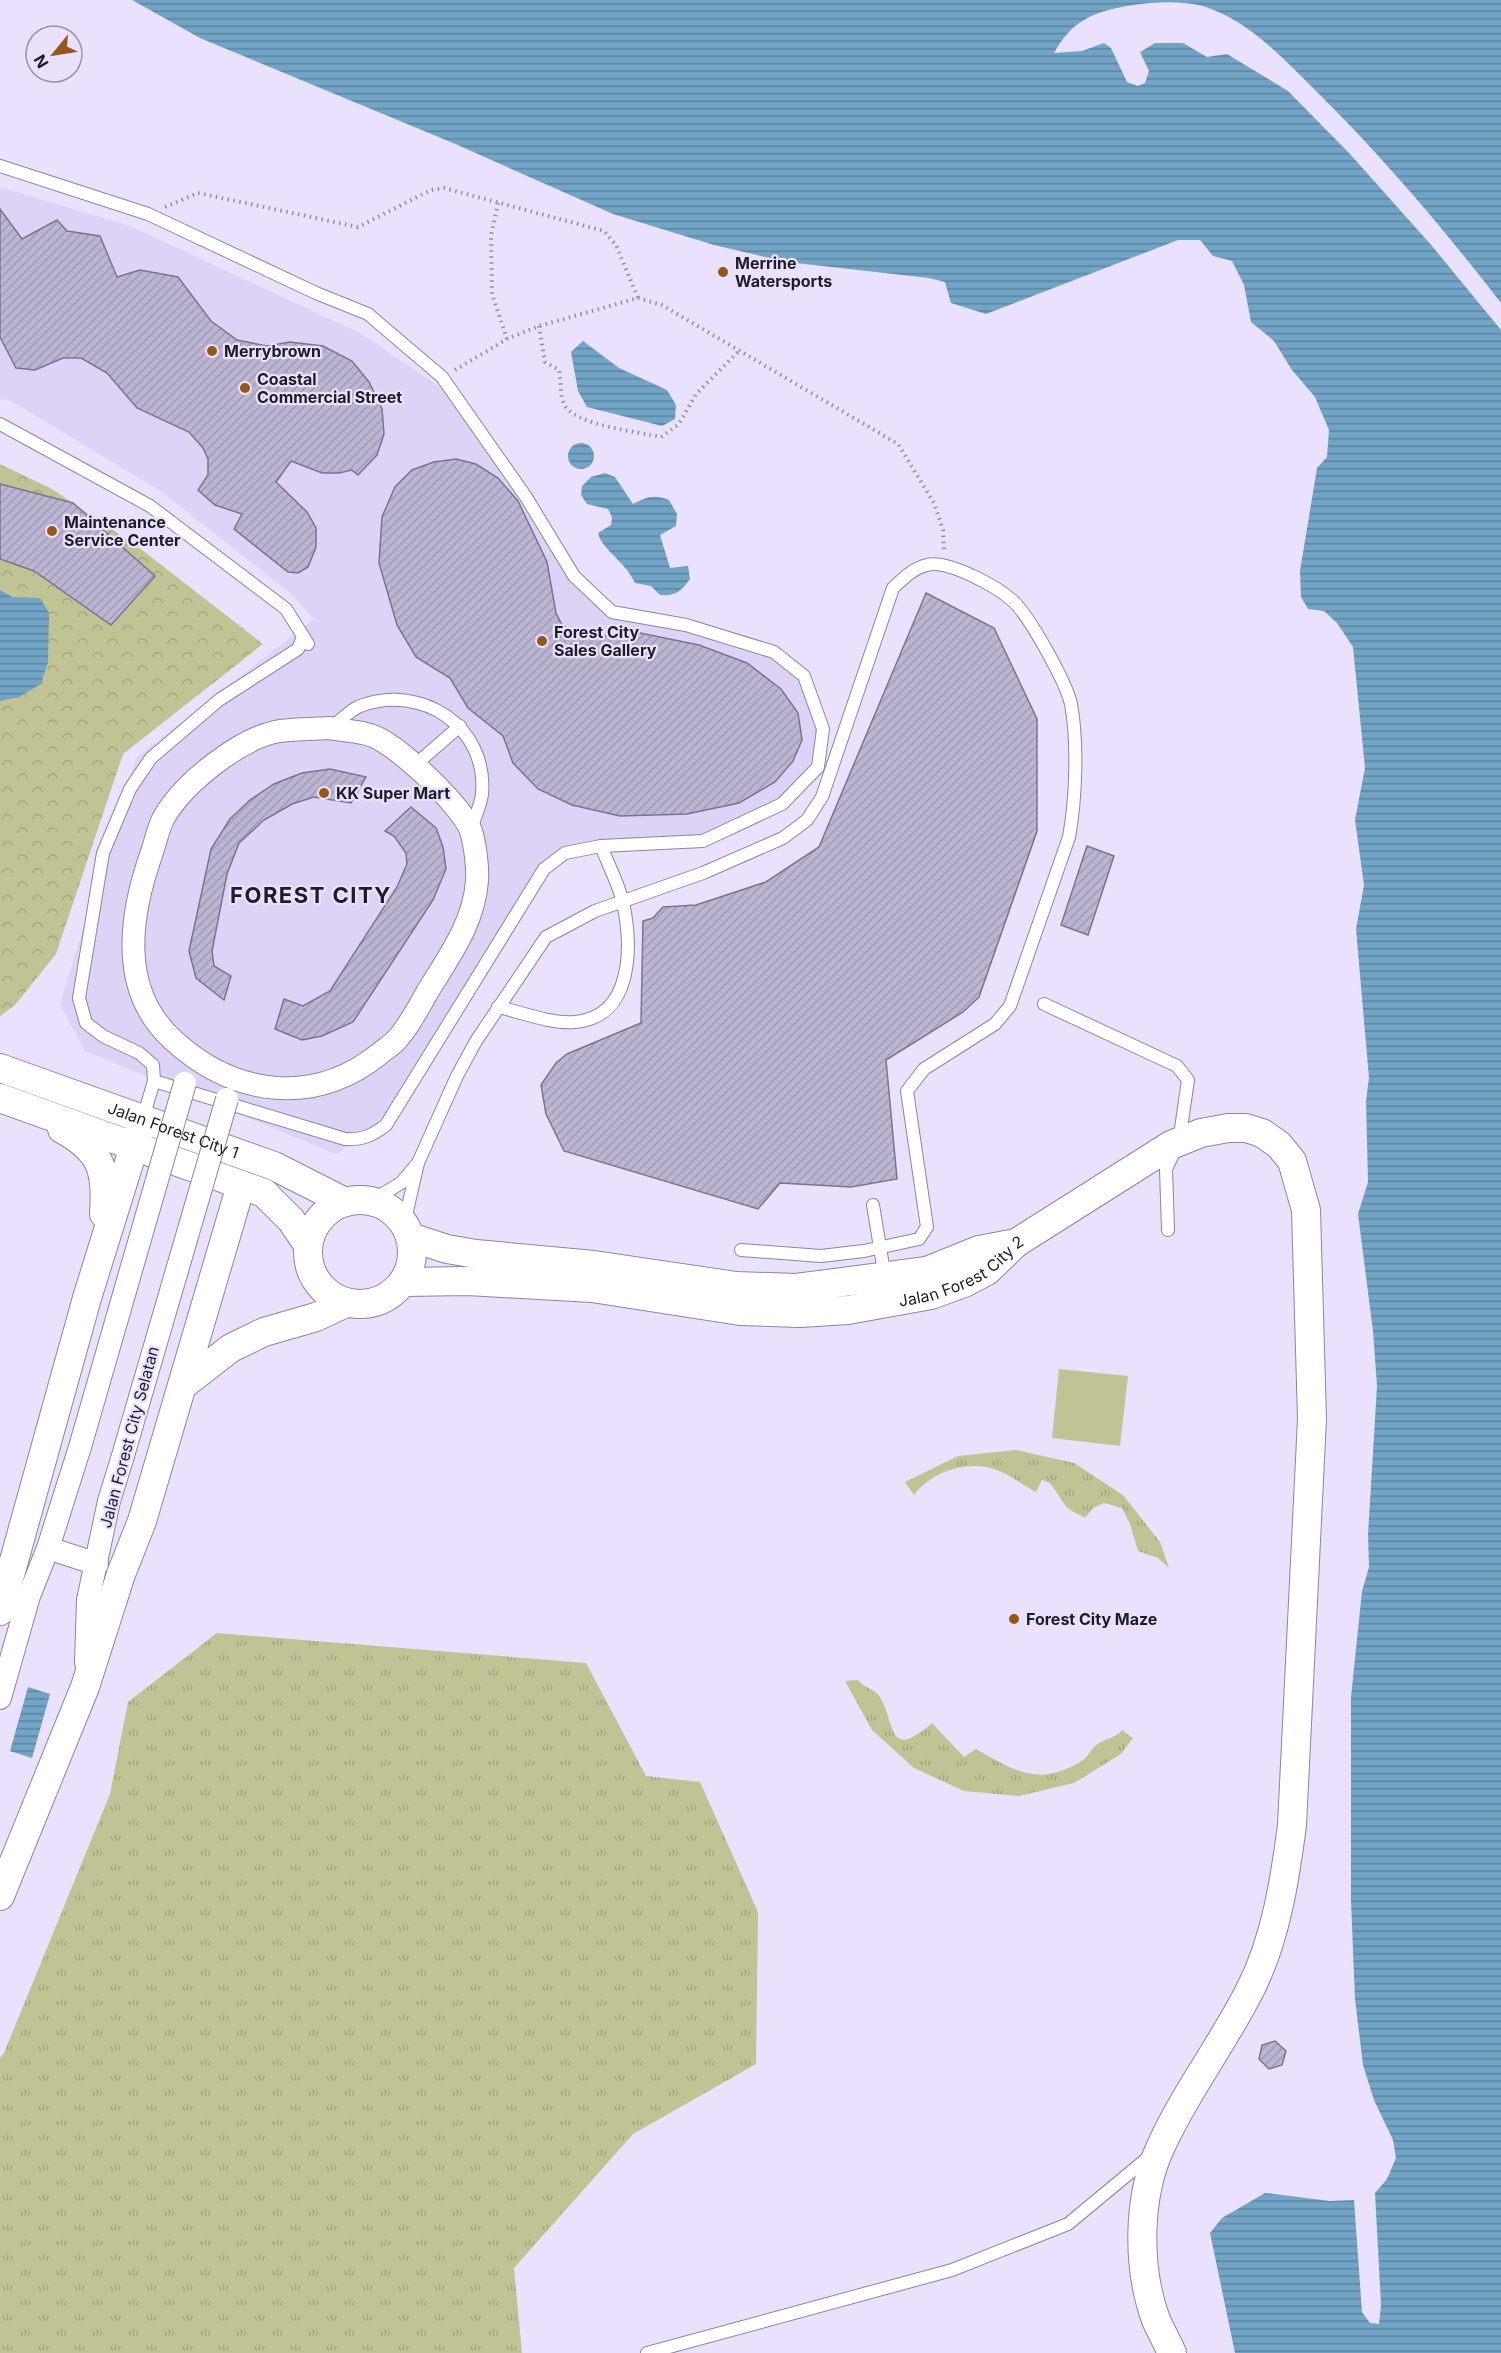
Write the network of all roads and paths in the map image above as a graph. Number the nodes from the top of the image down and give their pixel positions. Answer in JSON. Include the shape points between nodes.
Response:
{"nodes":[{"id":1,"x":0,"y":166,"type":"edge"},
{"id":2,"x":498,"y":203,"type":"junction"},
{"id":3,"x":148,"y":214,"type":"junction"},
{"id":4,"x":639,"y":298,"type":"junction"},
{"id":5,"x":539,"y":326,"type":"junction"},
{"id":6,"x":507,"y":339,"type":"junction"},
{"id":7,"x":739,"y":351,"type":"junction"},
{"id":8,"x":442,"y":377,"type":"junction"},
{"id":9,"x":0,"y":424,"type":"edge"},
{"id":10,"x":945,"y":565,"type":"junction"},
{"id":11,"x":358,"y":693,"type":"dead end"},
{"id":12,"x":373,"y":703,"type":"junction"},
{"id":13,"x":460,"y":726,"type":"junction"},
{"id":14,"x":330,"y":729,"type":"junction"},
{"id":15,"x":415,"y":765,"type":"junction"},
{"id":16,"x":471,"y":830,"type":"junction"},
{"id":17,"x":601,"y":846,"type":"junction"},
{"id":18,"x":622,"y":902,"type":"junction"},
{"id":19,"x":1044,"y":1004,"type":"dead end"},
{"id":20,"x":498,"y":1007,"type":"junction"},
{"id":21,"x":193,"y":1058,"type":"junction"},
{"id":22,"x":0,"y":1068,"type":"edge"},
{"id":23,"x":154,"y":1081,"type":"junction"},
{"id":24,"x":230,"y":1089,"type":"junction"},
{"id":25,"x":8,"y":1101,"type":"edge"},
{"id":26,"x":143,"y":1118,"type":"junction"},
{"id":27,"x":1179,"y":1142,"type":"junction"},
{"id":28,"x":135,"y":1146,"type":"junction"},
{"id":29,"x":418,"y":1163,"type":"junction"},
{"id":30,"x":242,"y":1185,"type":"junction"},
{"id":31,"x":358,"y":1202,"type":"junction"},
{"id":32,"x":873,"y":1205,"type":"dead end"},
{"id":33,"x":1167,"y":1230,"type":"dead end"},
{"id":34,"x":407,"y":1231,"type":"junction"},
{"id":35,"x":308,"y":1245,"type":"junction"},
{"id":36,"x":879,"y":1247,"type":"junction"},
{"id":37,"x":741,"y":1250,"type":"dead end"},
{"id":38,"x":404,"y":1282,"type":"junction"},
{"id":39,"x":887,"y":1290,"type":"junction"},
{"id":40,"x":87,"y":1298,"type":"junction"},
{"id":41,"x":346,"y":1303,"type":"junction"},
{"id":42,"x":182,"y":1386,"type":"junction"},
{"id":43,"x":48,"y":1548,"type":"junction"},
{"id":44,"x":98,"y":1564,"type":"junction"},
{"id":45,"x":0,"y":1611,"type":"edge"},
{"id":46,"x":85,"y":1687,"type":"junction"},
{"id":47,"x":0,"y":1698,"type":"edge"},
{"id":48,"x":0,"y":1896,"type":"edge"},
{"id":49,"x":1160,"y":2147,"type":"junction"},
{"id":50,"x":647,"y":2353,"type":"edge"},
{"id":51,"x":1172,"y":2353,"type":"edge"}],
"edges":[{"from":1,"to":3,"type":"lane"},
{"from":2,"to":3,"type":"path","via":[[444,188],[431,190],[358,227],[198,193]]},
{"from":2,"to":4,"type":"path","via":[[604,231],[616,245]]},
{"from":2,"to":6,"type":"path","via":[[491,236],[492,294]]},
{"from":3,"to":8,"type":"lane","via":[[368,314]]},
{"from":4,"to":5,"type":"path"},
{"from":4,"to":7,"type":"path","via":[[662,305]]},
{"from":5,"to":6,"type":"path"},
{"from":5,"to":7,"type":"path","via":[[545,362],[559,370],[564,403],[572,415],[661,437],[679,424],[696,394]]},
{"from":6,"to":8,"type":"path"},
{"from":7,"to":10,"type":"path","via":[[898,444],[934,502],[943,530]]},
{"from":8,"to":17,"type":"lane","via":[[526,497],[574,576],[612,612],[686,625],[774,652],[804,676],[823,729],[818,767],[782,804],[703,841]]},
{"from":9,"to":23,"type":"lane","via":[[150,506],[286,609],[306,641],[219,700],[151,758],[130,789],[103,853],[79,998],[86,1023],[139,1053],[153,1065]]},
{"from":10,"to":18,"type":"lane","via":[[928,564],[909,573],[893,588],[822,797],[807,820],[783,838],[744,856]]},
{"from":10,"to":36,"type":"lane","via":[[973,576],[1013,600],[1065,684],[1074,734],[1072,817],[1010,1006],[995,1024],[924,1070],[907,1091],[927,1227],[919,1239]]},
{"from":11,"to":12,"type":"lane"},
{"from":12,"to":13,"type":"lane","via":[[394,698],[430,705]]},
{"from":12,"to":14,"type":"lane","via":[[359,706]]},
{"from":13,"to":15,"type":"lane"},
{"from":13,"to":16,"type":"lane","via":[[479,758],[482,795]]},
{"from":14,"to":15,"type":"street","via":[[373,736]]},
{"from":14,"to":21,"type":"street","via":[[278,731],[228,753],[191,783],[164,819],[145,873],[132,935],[136,982],[164,1032]]},
{"from":15,"to":16,"type":"street"},
{"from":16,"to":24,"type":"street","via":[[478,879],[468,925],[399,1038],[357,1071],[331,1082],[301,1088]]},
{"from":17,"to":18,"type":"lane"},
{"from":17,"to":23,"type":"lane","via":[[565,853],[544,869],[386,1125],[374,1134],[359,1140],[345,1139]]},
{"from":18,"to":20,"type":"lane","via":[[595,911],[546,937]]},
{"from":18,"to":20,"type":"lane","via":[[627,978],[606,1009],[574,1022]]},
{"from":19,"to":27,"type":"lane","via":[[1177,1066],[1188,1080]]},
{"from":20,"to":29,"type":"lane","via":[[457,1076]]},
{"from":21,"to":24,"type":"street"},
{"from":21,"to":43,"type":"street","bridge":true},
{"from":22,"to":26,"type":"street","name":"Jalan Forest City 1"},
{"from":23,"to":26,"type":"lane"},
{"from":24,"to":44,"type":"street","name":"Jalan Forest City Selatan","bridge":true,"via":[[109,1501]]},
{"from":25,"to":28,"type":"street","name":"Jalan Forest City 1"},
{"from":25,"to":40,"type":"street","via":[[81,1139],[95,1154],[104,1173],[104,1216]]},
{"from":26,"to":28,"type":"street"},
{"from":26,"to":31,"type":"street","name":"Jalan Forest City 1"},
{"from":27,"to":33,"type":"lane","via":[[1166,1169]]},
{"from":27,"to":39,"type":"street","name":"Jalan Forest City 2","via":[[1016,1243],[979,1250]]},
{"from":27,"to":49,"type":"street","via":[[1210,1132],[1246,1128],[1279,1145],[1292,1161],[1306,1210],[1312,1419],[1287,1868],[1273,1926],[1252,1986]]},
{"from":28,"to":30,"type":"street"},
{"from":28,"to":40,"type":"street"},
{"from":29,"to":31,"type":"lane","via":[[401,1183]]},
{"from":29,"to":34,"type":"lane"},
{"from":30,"to":35,"type":"street","via":[[276,1202]]},
{"from":30,"to":42,"type":"street"},
{"from":31,"to":34,"type":"street","name":"Jalan Forest City 2","via":[[386,1207]]},
{"from":31,"to":35,"type":"street","via":[[331,1208],[320,1218]]},
{"from":32,"to":36,"type":"lane"},
{"from":34,"to":38,"type":"street","via":[[412,1260]]},
{"from":34,"to":39,"type":"street","name":"Jalan Forest City 2","via":[[447,1249],[476,1254],[594,1265],[736,1286]]},
{"from":35,"to":41,"type":"street","via":[[308,1260],[321,1287]]},
{"from":36,"to":37,"type":"lane","via":[[821,1256]]},
{"from":36,"to":39,"type":"lane"},
{"from":38,"to":39,"type":"street","name":"Jalan Forest City 2","via":[[468,1281],[592,1288],[740,1311],[800,1313],[848,1310]]},
{"from":38,"to":41,"type":"street","via":[[378,1302]]},
{"from":40,"to":45,"type":"street"},
{"from":41,"to":42,"type":"street","via":[[231,1348]]},
{"from":42,"to":46,"type":"street","via":[[142,1521]]},
{"from":43,"to":44,"type":"street"},
{"from":43,"to":47,"type":"street","via":[[29,1596]]},
{"from":44,"to":46,"type":"street","name":"Jalan Forest City Selatan","via":[[88,1600]]},
{"from":46,"to":48,"type":"street","name":"Jalan Forest City Selatan"},
{"from":49,"to":50,"type":"lane","via":[[1068,2224],[952,2270]]},
{"from":49,"to":51,"type":"street","via":[[1148,2189],[1143,2251],[1156,2320]]}]}
